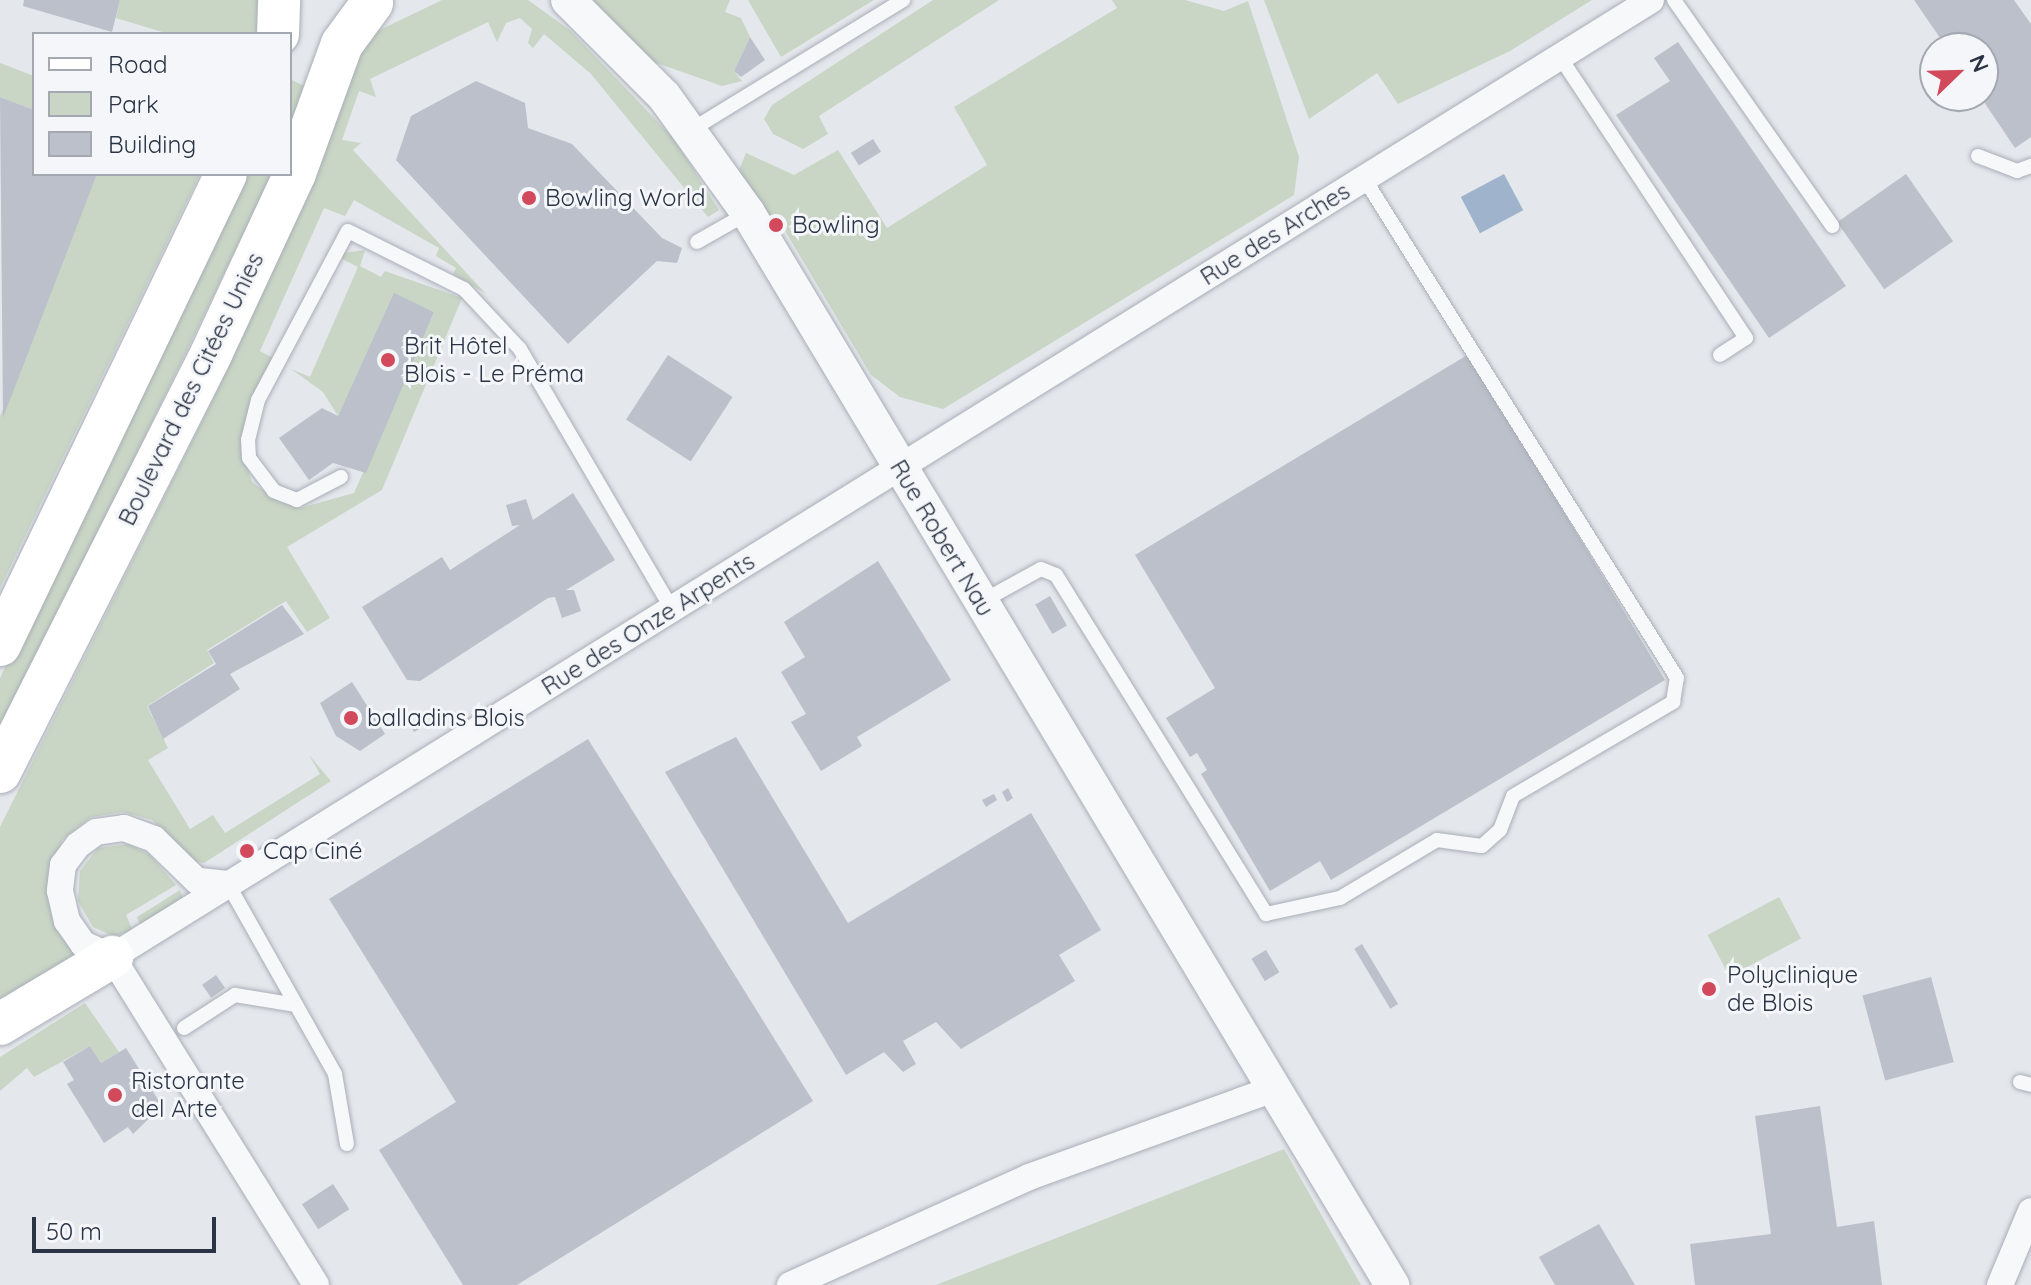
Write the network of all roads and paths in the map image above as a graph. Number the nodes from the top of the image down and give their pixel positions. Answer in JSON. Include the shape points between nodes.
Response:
{"nodes":[{"id":1,"x":279,"y":0,"type":"edge"},
{"id":2,"x":903,"y":0,"type":"edge"},
{"id":3,"x":1651,"y":0,"type":"edge"},
{"id":4,"x":1674,"y":0,"type":"edge"},
{"id":5,"x":369,"y":1,"type":"edge"},
{"id":6,"x":568,"y":4,"type":"edge"},
{"id":7,"x":278,"y":32,"type":"edge"},
{"id":8,"x":1560,"y":57,"type":"junction"},
{"id":9,"x":691,"y":130,"type":"junction"},
{"id":10,"x":1978,"y":156,"type":"dead end"},
{"id":11,"x":2031,"y":166,"type":"edge"},
{"id":12,"x":225,"y":176,"type":"edge"},
{"id":13,"x":1364,"y":178,"type":"junction"},
{"id":14,"x":748,"y":213,"type":"junction"},
{"id":15,"x":1832,"y":226,"type":"dead end"},
{"id":16,"x":697,"y":242,"type":"dead end"},
{"id":17,"x":1720,"y":355,"type":"dead end"},
{"id":18,"x":900,"y":468,"type":"junction"},
{"id":19,"x":341,"y":477,"type":"dead end"},
{"id":20,"x":981,"y":603,"type":"junction"},
{"id":21,"x":672,"y":609,"type":"junction"},
{"id":22,"x":0,"y":645,"type":"edge"},
{"id":23,"x":0,"y":772,"type":"edge"},
{"id":24,"x":228,"y":884,"type":"junction"},
{"id":25,"x":112,"y":957,"type":"junction"},
{"id":26,"x":296,"y":1005,"type":"junction"},
{"id":27,"x":0,"y":1024,"type":"edge"},
{"id":28,"x":184,"y":1028,"type":"dead end"},
{"id":29,"x":1274,"y":1089,"type":"junction"},
{"id":30,"x":347,"y":1144,"type":"dead end"},
{"id":31,"x":2031,"y":1211,"type":"edge"},
{"id":32,"x":316,"y":1285,"type":"edge"},
{"id":33,"x":790,"y":1285,"type":"edge"},
{"id":34,"x":1392,"y":1285,"type":"edge"},
{"id":35,"x":2000,"y":1285,"type":"edge"}],
"edges":[{"from":1,"to":7,"type":"main road"},
{"from":2,"to":9,"type":"lane"},
{"from":3,"to":8,"type":"street","name":"Rue des Arches"},
{"from":4,"to":15,"type":"lane"},
{"from":5,"to":23,"type":"main road","name":"Boulevard des Citées Unies","via":[[342,44],[295,173],[212,352]]},
{"from":6,"to":9,"type":"street","name":"Rue Robert Nau"},
{"from":8,"to":13,"type":"street","name":"Rue des Arches"},
{"from":8,"to":17,"type":"lane","via":[[1746,338]]},
{"from":9,"to":14,"type":"street","name":"Rue Robert Nau"},
{"from":10,"to":11,"type":"lane","via":[[2017,171]]},
{"from":12,"to":22,"type":"main road"},
{"from":13,"to":18,"type":"street","name":"Rue des Arches"},
{"from":13,"to":20,"type":"lane","via":[[1677,678],[1673,702],[1513,796],[1500,830],[1482,846],[1437,840],[1340,898],[1266,914],[1056,575],[1041,569]]},
{"from":14,"to":16,"type":"lane"},
{"from":14,"to":18,"type":"street","name":"Rue Robert Nau"},
{"from":18,"to":20,"type":"street","name":"Rue Robert Nau"},
{"from":18,"to":21,"type":"street","name":"Rue des Onze Arpents"},
{"from":19,"to":21,"type":"lane","via":[[297,500],[274,491],[249,458],[248,440],[258,400],[348,231],[464,289],[520,349]]},
{"from":20,"to":29,"type":"street","name":"Rue Robert Nau"},
{"from":21,"to":24,"type":"street","name":"Rue des Onze Arpents"},
{"from":24,"to":25,"type":"street","name":"Rue des Onze Arpents"},
{"from":24,"to":25,"type":"street","via":[[197,881],[154,839],[124,828],[96,832],[63,865],[60,891],[67,921],[83,944]]},
{"from":24,"to":26,"type":"lane"},
{"from":25,"to":27,"type":"main road"},
{"from":25,"to":32,"type":"street"},
{"from":26,"to":28,"type":"lane","via":[[235,995]]},
{"from":26,"to":30,"type":"lane","via":[[335,1074]]},
{"from":29,"to":33,"type":"street","via":[[1029,1177]]},
{"from":29,"to":34,"type":"street","name":"Rue Robert Nau"},
{"from":31,"to":35,"type":"street"}]}
